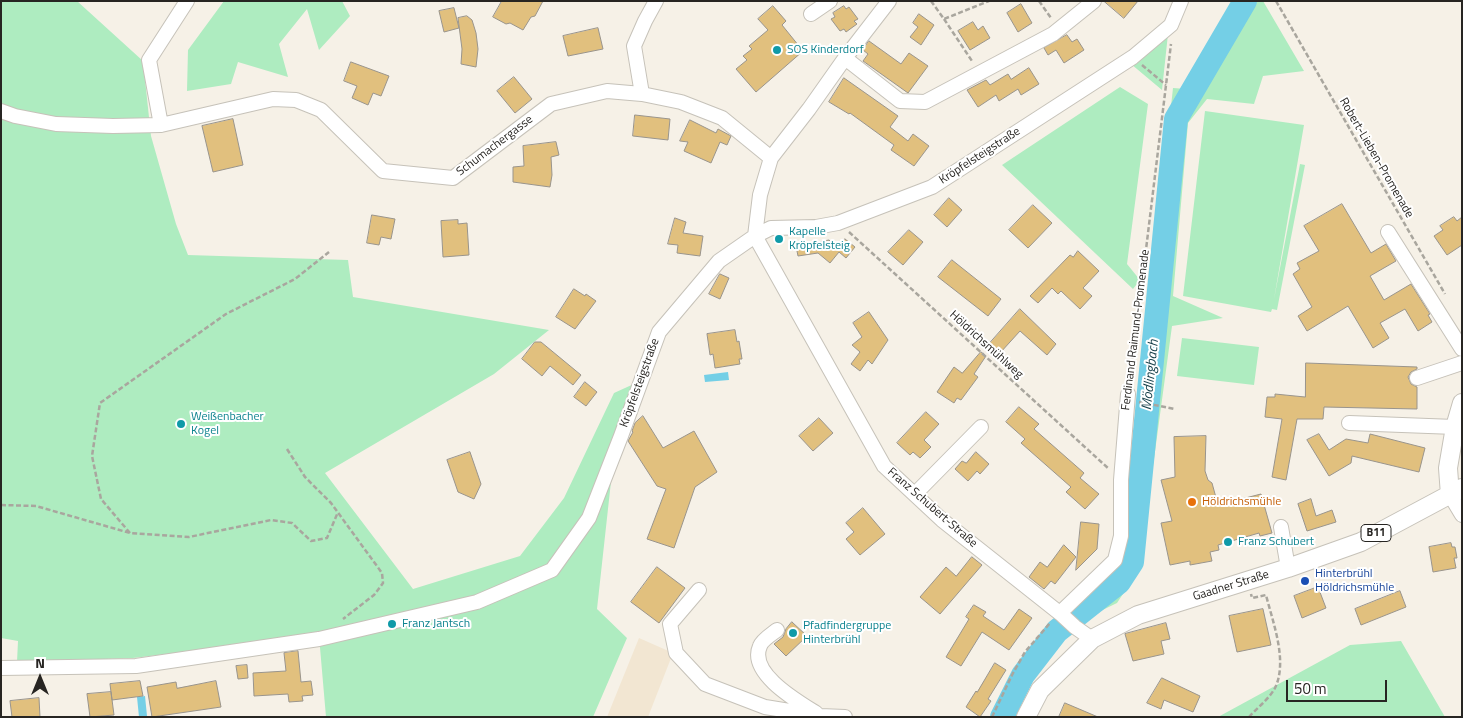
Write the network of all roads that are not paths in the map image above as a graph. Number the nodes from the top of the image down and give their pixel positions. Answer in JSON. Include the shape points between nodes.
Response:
{"nodes":[{"id":1,"x":187,"y":1,"type":"edge"},
{"id":2,"x":656,"y":1,"type":"edge"},
{"id":3,"x":830,"y":1,"type":"edge"},
{"id":4,"x":889,"y":1,"type":"edge"},
{"id":5,"x":1094,"y":1,"type":"edge"},
{"id":6,"x":1181,"y":1,"type":"edge"},
{"id":7,"x":811,"y":14,"type":"dead end"},
{"id":8,"x":845,"y":58,"type":"junction"},
{"id":9,"x":642,"y":94,"type":"junction"},
{"id":10,"x":1,"y":111,"type":"edge"},
{"id":11,"x":161,"y":125,"type":"junction"},
{"id":12,"x":771,"y":158,"type":"junction"},
{"id":13,"x":1388,"y":232,"type":"dead end"},
{"id":14,"x":755,"y":236,"type":"junction"},
{"id":15,"x":1462,"y":349,"type":"edge"},
{"id":16,"x":1462,"y":363,"type":"edge"},
{"id":17,"x":1417,"y":378,"type":"dead end"},
{"id":18,"x":1128,"y":394,"type":"road end"},
{"id":19,"x":1462,"y":403,"type":"edge"},
{"id":20,"x":1349,"y":423,"type":"dead end"},
{"id":21,"x":981,"y":427,"type":"dead end"},
{"id":22,"x":1455,"y":427,"type":"junction"},
{"id":23,"x":1456,"y":491,"type":"edge"},
{"id":24,"x":915,"y":494,"type":"junction"},
{"id":25,"x":1462,"y":515,"type":"edge"},
{"id":26,"x":1281,"y":527,"type":"dead end"},
{"id":27,"x":1288,"y":568,"type":"junction"},
{"id":28,"x":699,"y":590,"type":"dead end"},
{"id":29,"x":1061,"y":614,"type":"junction"},
{"id":30,"x":777,"y":630,"type":"dead end"},
{"id":31,"x":1092,"y":639,"type":"junction"},
{"id":32,"x":1,"y":668,"type":"edge"},
{"id":33,"x":820,"y":716,"type":"edge"},
{"id":34,"x":845,"y":717,"type":"edge"},
{"id":35,"x":1026,"y":717,"type":"edge"}],
"edges":[{"from":1,"to":11,"type":"street","via":[[149,60]]},
{"from":2,"to":9,"type":"street","via":[[634,46]]},
{"from":3,"to":7,"type":"street"},
{"from":4,"to":8,"type":"street"},
{"from":5,"to":8,"type":"street","via":[[1053,34],[925,102],[900,101]]},
{"from":6,"to":14,"type":"street","name":"Kröpfelsteigstraße","via":[[1171,25],[1133,57],[932,187],[838,222],[816,227],[771,228]]},
{"from":8,"to":12,"type":"street"},
{"from":9,"to":11,"type":"street","name":"Schumachergasse","via":[[607,91],[551,104],[453,178],[383,171],[321,110],[296,100],[273,99]]},
{"from":9,"to":12,"type":"street","name":"Schumachergasse","via":[[681,102],[722,118]]},
{"from":10,"to":11,"type":"street","name":"Schumachergasse","via":[[56,124]]},
{"from":12,"to":14,"type":"street","via":[[760,196]]},
{"from":13,"to":15,"type":"street"},
{"from":14,"to":24,"type":"street","name":"Franz Schubert-Straße","via":[[884,466]]},
{"from":14,"to":32,"type":"street","name":"Kröpfelsteigstraße","via":[[718,261],[659,332],[589,518],[552,570],[477,602],[325,637],[136,666]]},
{"from":16,"to":17,"type":"street"},
{"from":18,"to":29,"type":"street","name":"Ferdinand Raimund-Promenade","via":[[1121,536],[1115,560]]},
{"from":19,"to":22,"type":"main road"},
{"from":20,"to":22,"type":"street"},
{"from":21,"to":24,"type":"street"},
{"from":22,"to":23,"type":"main road","via":[[1448,468]]},
{"from":23,"to":25,"type":"street"},
{"from":23,"to":27,"type":"main road","name":"Gaadner Straße","number":"B11","via":[[1360,542]]},
{"from":24,"to":29,"type":"street","name":"Franz Schubert-Straße","via":[[942,520]]},
{"from":26,"to":27,"type":"street"},
{"from":27,"to":31,"type":"main road","name":"Gaadner Straße","number":"B11","via":[[1138,614]]},
{"from":28,"to":33,"type":"street","via":[[670,624],[676,653],[705,684],[765,707]]},
{"from":29,"to":31,"type":"street","name":"Franz Schubert-Straße"},
{"from":30,"to":33,"type":"street","via":[[760,645],[758,660],[783,692]]},
{"from":31,"to":35,"type":"main road","name":"Gaadner Straße","number":"B11","via":[[1040,690]]},
{"from":33,"to":34,"type":"street"}]}
